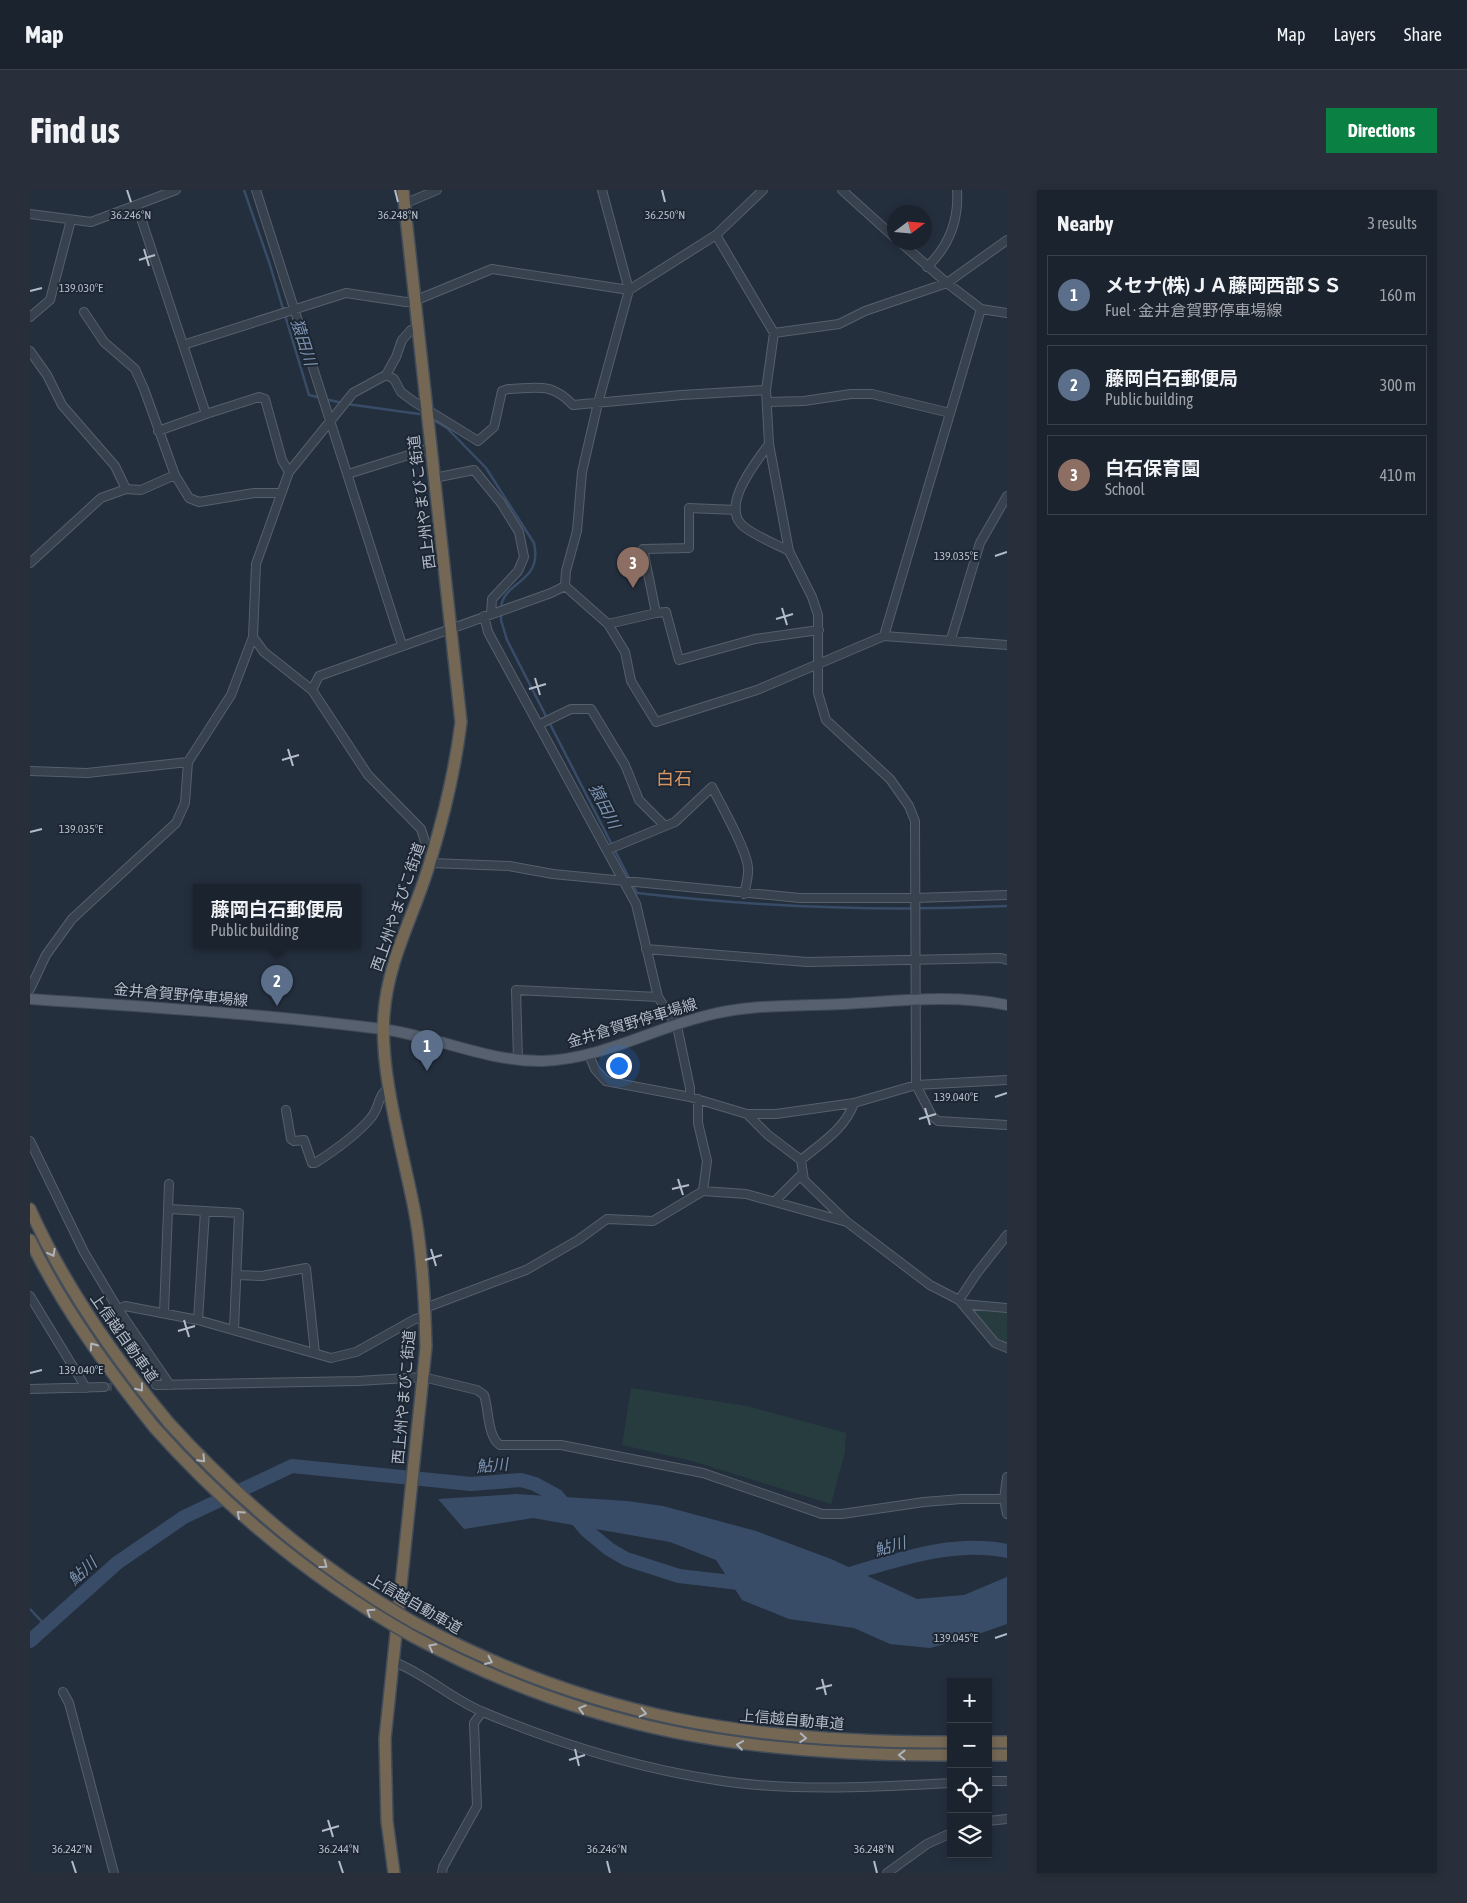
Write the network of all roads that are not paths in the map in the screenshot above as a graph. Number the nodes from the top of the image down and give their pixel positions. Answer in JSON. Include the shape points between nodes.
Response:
{"nodes":[{"id":1,"x":176,"y":190,"type":"edge"},
{"id":2,"x":256,"y":190,"type":"edge"},
{"id":3,"x":402,"y":190,"type":"edge"},
{"id":4,"x":437,"y":190,"type":"edge"},
{"id":5,"x":602,"y":190,"type":"edge"},
{"id":6,"x":763,"y":190,"type":"edge"},
{"id":7,"x":842,"y":190,"type":"edge"},
{"id":8,"x":957,"y":190,"type":"edge"},
{"id":9,"x":404,"y":204,"type":"junction"},
{"id":10,"x":137,"y":206,"type":"junction"},
{"id":11,"x":30,"y":214,"type":"edge"},
{"id":12,"x":71,"y":220,"type":"junction"},
{"id":13,"x":887,"y":231,"type":"edge"},
{"id":14,"x":716,"y":235,"type":"junction"},
{"id":15,"x":1007,"y":240,"type":"edge"},
{"id":16,"x":909,"y":250,"type":"edge"},
{"id":17,"x":927,"y":267,"type":"junction"},
{"id":18,"x":947,"y":283,"type":"junction"},
{"id":19,"x":629,"y":290,"type":"junction"},
{"id":20,"x":414,"y":301,"type":"junction"},
{"id":21,"x":294,"y":309,"type":"junction"},
{"id":22,"x":981,"y":309,"type":"junction"},
{"id":23,"x":84,"y":312,"type":"dead end"},
{"id":24,"x":1007,"y":313,"type":"edge"},
{"id":25,"x":30,"y":317,"type":"edge"},
{"id":26,"x":417,"y":329,"type":"junction"},
{"id":27,"x":774,"y":333,"type":"junction"},
{"id":28,"x":183,"y":345,"type":"junction"},
{"id":29,"x":30,"y":351,"type":"edge"},
{"id":30,"x":386,"y":375,"type":"junction"},
{"id":31,"x":766,"y":390,"type":"junction"},
{"id":32,"x":768,"y":402,"type":"junction"},
{"id":33,"x":598,"y":403,"type":"junction"},
{"id":34,"x":426,"y":407,"type":"junction"},
{"id":35,"x":950,"y":413,"type":"junction"},
{"id":36,"x":206,"y":414,"type":"junction"},
{"id":37,"x":331,"y":421,"type":"junction"},
{"id":38,"x":158,"y":431,"type":"junction"},
{"id":39,"x":769,"y":444,"type":"junction"},
{"id":40,"x":431,"y":448,"type":"junction"},
{"id":41,"x":289,"y":472,"type":"junction"},
{"id":42,"x":348,"y":474,"type":"junction"},
{"id":43,"x":175,"y":475,"type":"junction"},
{"id":44,"x":434,"y":478,"type":"junction"},
{"id":45,"x":126,"y":489,"type":"junction"},
{"id":46,"x":280,"y":493,"type":"junction"},
{"id":47,"x":1007,"y":496,"type":"edge"},
{"id":48,"x":736,"y":510,"type":"junction"},
{"id":49,"x":789,"y":551,"type":"junction"},
{"id":50,"x":30,"y":562,"type":"edge"},
{"id":51,"x":565,"y":586,"type":"junction"},
{"id":52,"x":656,"y":613,"type":"junction"},
{"id":53,"x":488,"y":615,"type":"junction"},
{"id":54,"x":608,"y":624,"type":"junction"},
{"id":55,"x":452,"y":628,"type":"junction"},
{"id":56,"x":819,"y":630,"type":"junction"},
{"id":57,"x":884,"y":636,"type":"junction"},
{"id":58,"x":253,"y":637,"type":"junction"},
{"id":59,"x":951,"y":639,"type":"junction"},
{"id":60,"x":402,"y":645,"type":"junction"},
{"id":61,"x":1007,"y":645,"type":"edge"},
{"id":62,"x":819,"y":664,"type":"junction"},
{"id":63,"x":312,"y":690,"type":"junction"},
{"id":64,"x":541,"y":724,"type":"junction"},
{"id":65,"x":188,"y":762,"type":"junction"},
{"id":66,"x":30,"y":771,"type":"edge"},
{"id":67,"x":664,"y":825,"type":"junction"},
{"id":68,"x":609,"y":849,"type":"junction"},
{"id":69,"x":431,"y":859,"type":"junction"},
{"id":70,"x":625,"y":881,"type":"junction"},
{"id":71,"x":744,"y":894,"type":"junction"},
{"id":72,"x":1007,"y":895,"type":"edge"},
{"id":73,"x":914,"y":898,"type":"junction"},
{"id":74,"x":646,"y":949,"type":"junction"},
{"id":75,"x":914,"y":960,"type":"junction"},
{"id":76,"x":1007,"y":960,"type":"edge"},
{"id":77,"x":30,"y":989,"type":"edge"},
{"id":78,"x":658,"y":997,"type":"junction"},
{"id":79,"x":30,"y":999,"type":"edge"},
{"id":80,"x":915,"y":1000,"type":"junction"},
{"id":81,"x":1007,"y":1005,"type":"edge"},
{"id":82,"x":677,"y":1026,"type":"junction"},
{"id":83,"x":384,"y":1029,"type":"junction"},
{"id":84,"x":589,"y":1055,"type":"junction"},
{"id":85,"x":518,"y":1059,"type":"junction"},
{"id":86,"x":1007,"y":1080,"type":"edge"},
{"id":87,"x":916,"y":1085,"type":"junction"},
{"id":88,"x":390,"y":1086,"type":"junction"},
{"id":89,"x":690,"y":1097,"type":"junction"},
{"id":90,"x":698,"y":1099,"type":"junction"},
{"id":91,"x":854,"y":1103,"type":"junction"},
{"id":92,"x":286,"y":1110,"type":"dead end"},
{"id":93,"x":747,"y":1114,"type":"junction"},
{"id":94,"x":1007,"y":1125,"type":"edge"},
{"id":95,"x":30,"y":1141,"type":"edge"},
{"id":96,"x":801,"y":1160,"type":"junction"},
{"id":97,"x":802,"y":1173,"type":"junction"},
{"id":98,"x":169,"y":1184,"type":"dead end"},
{"id":99,"x":703,"y":1191,"type":"junction"},
{"id":100,"x":776,"y":1200,"type":"junction"},
{"id":101,"x":30,"y":1209,"type":"edge"},
{"id":102,"x":169,"y":1209,"type":"junction"},
{"id":103,"x":205,"y":1211,"type":"junction"},
{"id":104,"x":847,"y":1222,"type":"junction"},
{"id":105,"x":1007,"y":1235,"type":"edge"},
{"id":106,"x":30,"y":1240,"type":"edge"},
{"id":107,"x":237,"y":1275,"type":"junction"},
{"id":108,"x":30,"y":1296,"type":"edge"},
{"id":109,"x":961,"y":1302,"type":"junction"},
{"id":110,"x":1007,"y":1308,"type":"edge"},
{"id":111,"x":118,"y":1309,"type":"junction"},
{"id":112,"x":164,"y":1313,"type":"junction"},
{"id":113,"x":425,"y":1313,"type":"junction"},
{"id":114,"x":198,"y":1320,"type":"junction"},
{"id":115,"x":234,"y":1330,"type":"junction"},
{"id":116,"x":1007,"y":1348,"type":"edge"},
{"id":117,"x":315,"y":1353,"type":"junction"},
{"id":118,"x":424,"y":1377,"type":"junction"},
{"id":119,"x":156,"y":1385,"type":"tunnel mouth"},
{"id":120,"x":170,"y":1385,"type":"junction"},
{"id":121,"x":104,"y":1387,"type":"tunnel mouth"},
{"id":122,"x":86,"y":1388,"type":"junction"},
{"id":123,"x":30,"y":1389,"type":"edge"},
{"id":124,"x":1007,"y":1477,"type":"edge"},
{"id":125,"x":1004,"y":1499,"type":"junction"},
{"id":126,"x":1007,"y":1514,"type":"edge"},
{"id":127,"x":394,"y":1662,"type":"junction"},
{"id":128,"x":63,"y":1692,"type":"dead end"},
{"id":129,"x":482,"y":1712,"type":"junction"},
{"id":130,"x":947,"y":1742,"type":"edge"},
{"id":131,"x":992,"y":1742,"type":"edge"},
{"id":132,"x":1007,"y":1742,"type":"edge"},
{"id":133,"x":992,"y":1755,"type":"edge"},
{"id":134,"x":1007,"y":1755,"type":"edge"},
{"id":135,"x":947,"y":1756,"type":"edge"},
{"id":136,"x":1007,"y":1781,"type":"edge"},
{"id":137,"x":992,"y":1782,"type":"edge"},
{"id":138,"x":947,"y":1783,"type":"edge"},
{"id":139,"x":1007,"y":1819,"type":"edge"},
{"id":140,"x":992,"y":1821,"type":"edge"},
{"id":141,"x":947,"y":1835,"type":"edge"},
{"id":142,"x":114,"y":1873,"type":"edge"},
{"id":143,"x":394,"y":1873,"type":"edge"},
{"id":144,"x":442,"y":1873,"type":"edge"},
{"id":145,"x":886,"y":1873,"type":"edge"}],
"edges":[{"from":1,"to":10,"type":"street"},
{"from":2,"to":21,"type":"street"},
{"from":3,"to":9,"type":"highway","name":"西上州やまびこ街道"},
{"from":4,"to":9,"type":"street"},
{"from":5,"to":19,"type":"street"},
{"from":6,"to":14,"type":"street"},
{"from":7,"to":13,"type":"street"},
{"from":8,"to":17,"type":"street","via":[[952,230],[940,254]]},
{"from":9,"to":20,"type":"highway","name":"西上州やまびこ街道"},
{"from":10,"to":12,"type":"street","via":[[91,222]]},
{"from":10,"to":28,"type":"street"},
{"from":11,"to":12,"type":"street"},
{"from":12,"to":25,"type":"street","via":[[50,300]]},
{"from":14,"to":19,"type":"street"},
{"from":14,"to":27,"type":"street"},
{"from":15,"to":18,"type":"street"},
{"from":16,"to":17,"type":"street"},
{"from":17,"to":18,"type":"street"},
{"from":18,"to":22,"type":"street"},
{"from":18,"to":27,"type":"street","via":[[864,311],[839,324]]},
{"from":19,"to":20,"type":"street","via":[[492,269]]},
{"from":19,"to":33,"type":"street"},
{"from":20,"to":21,"type":"street","via":[[346,293]]},
{"from":20,"to":26,"type":"highway","name":"西上州やまびこ街道"},
{"from":21,"to":28,"type":"street"},
{"from":21,"to":37,"type":"street"},
{"from":22,"to":24,"type":"street"},
{"from":22,"to":35,"type":"street"},
{"from":23,"to":38,"type":"street","via":[[104,342],[135,369]]},
{"from":26,"to":30,"type":"street","via":[[411,330],[402,340]]},
{"from":26,"to":34,"type":"highway","name":"西上州やまびこ街道"},
{"from":27,"to":31,"type":"street"},
{"from":28,"to":36,"type":"street"},
{"from":29,"to":45,"type":"street","via":[[62,405],[115,466]]},
{"from":30,"to":34,"type":"street","via":[[394,379],[401,392]]},
{"from":30,"to":37,"type":"street","via":[[353,393]]},
{"from":31,"to":32,"type":"street"},
{"from":31,"to":33,"type":"street"},
{"from":32,"to":35,"type":"street","via":[[872,394]]},
{"from":32,"to":39,"type":"street"},
{"from":33,"to":34,"type":"street","via":[[573,405],[563,395],[548,388],[502,391],[494,427],[478,441]]},
{"from":33,"to":51,"type":"street","via":[[582,472],[577,531]]},
{"from":34,"to":40,"type":"highway","name":"西上州やまびこ街道"},
{"from":35,"to":57,"type":"street"},
{"from":36,"to":38,"type":"street"},
{"from":36,"to":41,"type":"street","via":[[259,397],[265,399],[282,460]]},
{"from":37,"to":41,"type":"street"},
{"from":37,"to":42,"type":"street"},
{"from":38,"to":43,"type":"street"},
{"from":39,"to":48,"type":"street","via":[[744,480]]},
{"from":39,"to":49,"type":"street"},
{"from":40,"to":42,"type":"street"},
{"from":40,"to":44,"type":"highway","name":"西上州やまびこ街道"},
{"from":41,"to":46,"type":"street"},
{"from":42,"to":60,"type":"street"},
{"from":43,"to":45,"type":"street","via":[[140,490]]},
{"from":43,"to":46,"type":"street","via":[[189,498],[199,502],[254,493]]},
{"from":44,"to":53,"type":"street","via":[[474,470],[519,532],[524,557],[518,571],[492,599]]},
{"from":44,"to":55,"type":"highway","name":"西上州やまびこ街道"},
{"from":45,"to":50,"type":"street","via":[[101,498]]},
{"from":46,"to":58,"type":"street","via":[[256,564]]},
{"from":47,"to":59,"type":"street","via":[[980,543]]},
{"from":48,"to":49,"type":"street","via":[[742,526]]},
{"from":48,"to":52,"type":"street","via":[[689,508],[689,548],[643,549]]},
{"from":49,"to":56,"type":"street","via":[[812,597]]},
{"from":51,"to":53,"type":"street"},
{"from":51,"to":54,"type":"street"},
{"from":52,"to":54,"type":"street"},
{"from":52,"to":56,"type":"street","via":[[666,612],[680,660],[755,639]]},
{"from":53,"to":55,"type":"street"},
{"from":53,"to":64,"type":"street","via":[[488,632]]},
{"from":54,"to":62,"type":"street","via":[[626,652],[630,681],[656,722],[757,690]]},
{"from":55,"to":60,"type":"street"},
{"from":55,"to":69,"type":"highway","name":"西上州やまびこ街道","via":[[461,722],[448,805]]},
{"from":56,"to":62,"type":"street"},
{"from":57,"to":59,"type":"street"},
{"from":57,"to":62,"type":"street"},
{"from":58,"to":63,"type":"street","via":[[264,652]]},
{"from":58,"to":65,"type":"street","via":[[231,695]]},
{"from":59,"to":61,"type":"street"},
{"from":60,"to":63,"type":"street","via":[[319,676]]},
{"from":62,"to":73,"type":"street","via":[[818,693],[826,720],[890,779],[909,806],[915,821]]},
{"from":63,"to":69,"type":"street","via":[[368,774],[421,829]]},
{"from":64,"to":67,"type":"street","via":[[571,708],[591,709],[624,765],[639,800]]},
{"from":64,"to":68,"type":"street"},
{"from":65,"to":66,"type":"street","via":[[87,773]]},
{"from":65,"to":77,"type":"street","via":[[185,804],[176,823],[72,919],[46,955]]},
{"from":67,"to":68,"type":"street"},
{"from":67,"to":71,"type":"street","via":[[675,822],[712,788],[748,864]]},
{"from":68,"to":70,"type":"street"},
{"from":69,"to":70,"type":"street"},
{"from":69,"to":83,"type":"highway","name":"西上州やまびこ街道","via":[[390,975]]},
{"from":70,"to":71,"type":"street"},
{"from":70,"to":74,"type":"street","via":[[636,904]]},
{"from":71,"to":73,"type":"street","via":[[800,898]]},
{"from":72,"to":73,"type":"street"},
{"from":73,"to":75,"type":"street"},
{"from":74,"to":75,"type":"street","via":[[807,962]]},
{"from":74,"to":78,"type":"street"},
{"from":75,"to":76,"type":"street"},
{"from":75,"to":80,"type":"street"},
{"from":78,"to":82,"type":"street"},
{"from":78,"to":85,"type":"street","via":[[516,990]]},
{"from":79,"to":83,"type":"main road","name":"金井倉賀野停車場線"},
{"from":80,"to":81,"type":"main road","name":"金井倉賀野停車場線","via":[[966,1000]]},
{"from":80,"to":82,"type":"main road","name":"金井倉賀野停車場線","via":[[724,1012]]},
{"from":80,"to":87,"type":"street"},
{"from":82,"to":84,"type":"main road","name":"金井倉賀野停車場線"},
{"from":82,"to":89,"type":"street"},
{"from":83,"to":85,"type":"main road","name":"金井倉賀野停車場線"},
{"from":83,"to":88,"type":"highway","name":"西上州やまびこ街道"},
{"from":84,"to":85,"type":"main road","name":"金井倉賀野停車場線","via":[[559,1060]]},
{"from":84,"to":89,"type":"street","via":[[595,1069],[606,1081]]},
{"from":86,"to":87,"type":"street"},
{"from":87,"to":91,"type":"street"},
{"from":87,"to":94,"type":"street","via":[[932,1116],[938,1121]]},
{"from":88,"to":92,"type":"street","via":[[380,1095],[378,1108],[371,1119],[315,1163],[312,1163],[304,1140],[291,1139]]},
{"from":88,"to":113,"type":"highway","name":"西上州やまびこ街道","via":[[416,1221]]},
{"from":89,"to":90,"type":"street"},
{"from":90,"to":93,"type":"street"},
{"from":90,"to":99,"type":"street","via":[[698,1123],[707,1161]]},
{"from":91,"to":93,"type":"street","via":[[776,1114]]},
{"from":91,"to":96,"type":"street","via":[[840,1128]]},
{"from":93,"to":96,"type":"street","via":[[768,1136]]},
{"from":95,"to":111,"type":"street","via":[[84,1252]]},
{"from":96,"to":97,"type":"street"},
{"from":97,"to":100,"type":"street"},
{"from":97,"to":104,"type":"street","via":[[804,1180]]},
{"from":98,"to":102,"type":"street"},
{"from":99,"to":100,"type":"street"},
{"from":99,"to":113,"type":"street","via":[[653,1222],[607,1219],[526,1270]]},
{"from":100,"to":104,"type":"street"},
{"from":101,"to":130,"type":"highway","name":"上信越自動車道","one_way":true,"bridge":true,"via":[[65,1276],[103,1338],[169,1423],[220,1478],[299,1547],[414,1623],[481,1657],[548,1684],[668,1719],[794,1737]]},
{"from":102,"to":103,"type":"street"},
{"from":102,"to":112,"type":"street"},
{"from":103,"to":107,"type":"street","via":[[239,1213]]},
{"from":103,"to":114,"type":"street"},
{"from":104,"to":109,"type":"street","via":[[930,1285]]},
{"from":105,"to":109,"type":"street"},
{"from":135,"to":106,"type":"highway","name":"上信越自動車道","one_way":true,"bridge":true,"via":[[789,1750],[665,1732],[542,1696],[475,1669],[412,1636],[334,1590],[267,1537],[205,1481],[154,1427],[92,1345]]},
{"from":107,"to":115,"type":"street"},
{"from":107,"to":117,"type":"street","via":[[262,1276],[306,1268]]},
{"from":108,"to":122,"type":"street"},
{"from":109,"to":110,"type":"street"},
{"from":109,"to":116,"type":"street","via":[[995,1343]]},
{"from":111,"to":112,"type":"street","via":[[125,1306]]},
{"from":111,"to":120,"type":"street"},
{"from":112,"to":114,"type":"street"},
{"from":113,"to":117,"type":"street","via":[[340,1358]]},
{"from":113,"to":118,"type":"highway","name":"西上州やまびこ街道"},
{"from":114,"to":115,"type":"street"},
{"from":115,"to":117,"type":"street"},
{"from":118,"to":120,"type":"street"},
{"from":118,"to":125,"type":"street","via":[[477,1390],[484,1395],[492,1434],[500,1446],[561,1445],[703,1473],[822,1514],[961,1499]]},
{"from":118,"to":127,"type":"highway","name":"西上州やまびこ街道"},
{"from":119,"to":120,"type":"street"},
{"from":121,"to":122,"type":"street"},
{"from":122,"to":123,"type":"street"},
{"from":124,"to":125,"type":"street"},
{"from":125,"to":126,"type":"street"},
{"from":127,"to":129,"type":"street"},
{"from":127,"to":143,"type":"highway","name":"西上州やまびこ街道","via":[[384,1780]]},
{"from":128,"to":142,"type":"street","via":[[69,1703]]},
{"from":129,"to":138,"type":"street","via":[[559,1742],[630,1762],[716,1780],[806,1786]]},
{"from":129,"to":144,"type":"street","via":[[474,1723],[476,1806]]},
{"from":131,"to":132,"type":"highway"},
{"from":133,"to":134,"type":"highway"},
{"from":136,"to":137,"type":"street"},
{"from":139,"to":140,"type":"street"},
{"from":141,"to":145,"type":"street","via":[[927,1844]]}]}
